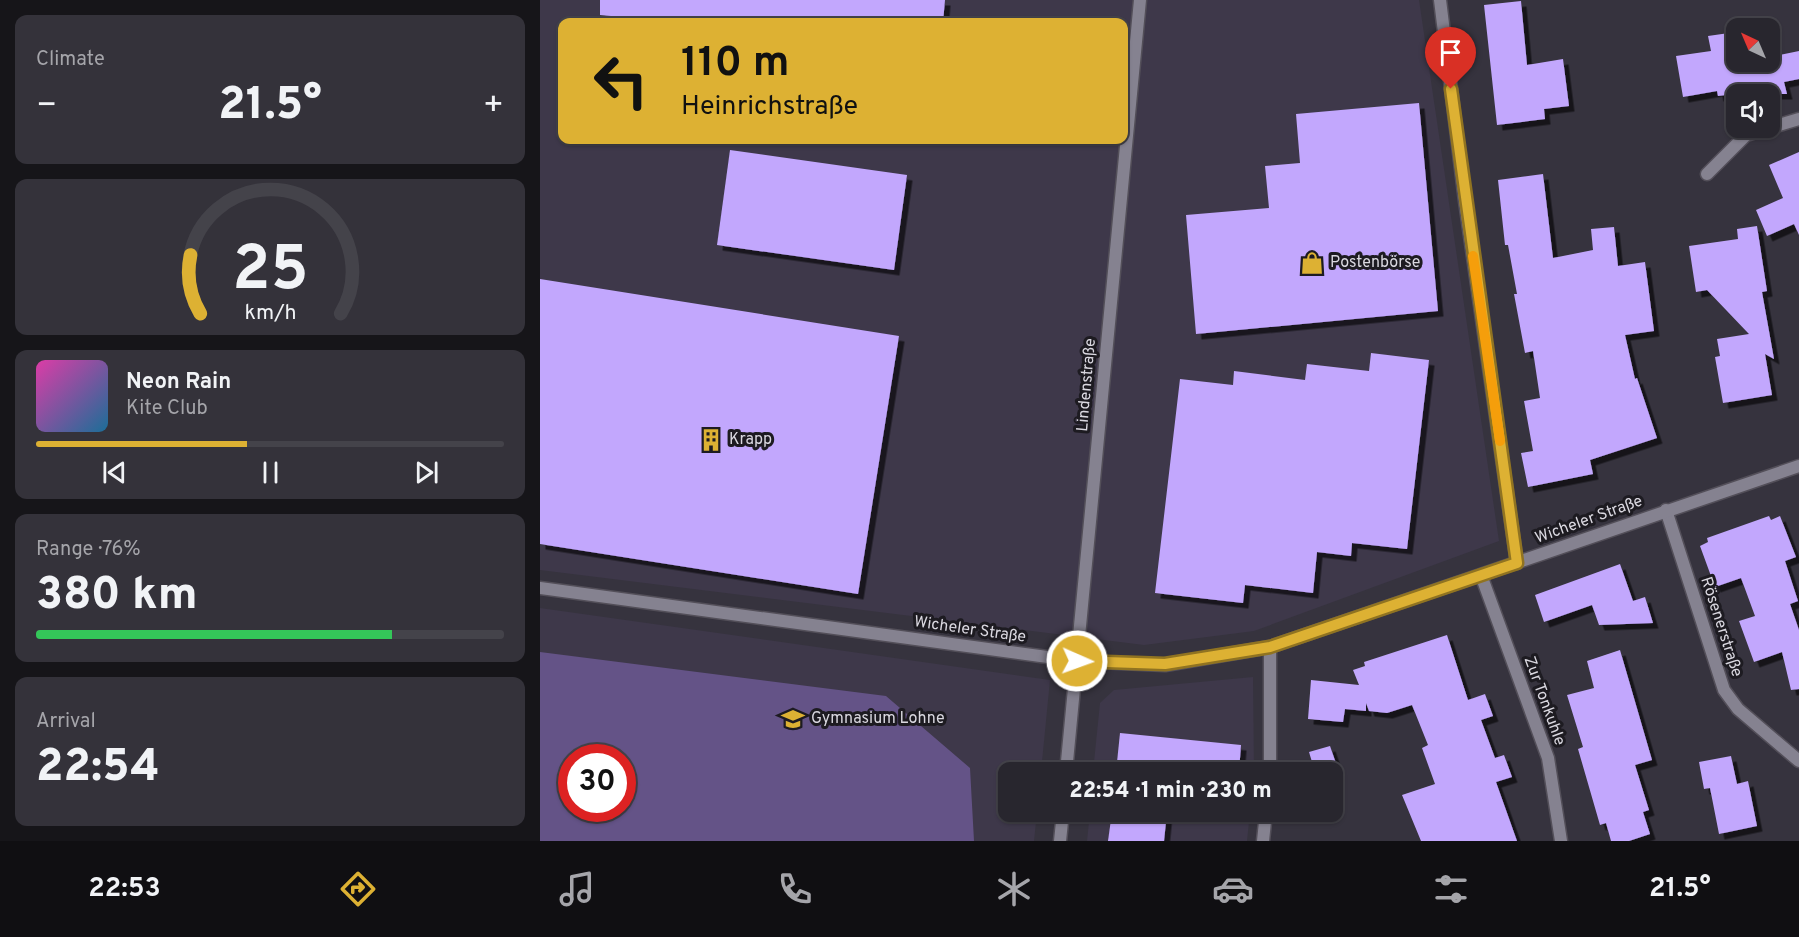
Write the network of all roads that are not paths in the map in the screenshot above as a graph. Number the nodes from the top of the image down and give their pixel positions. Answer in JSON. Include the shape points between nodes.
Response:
{"nodes":[{"id":1,"x":1140,"y":0,"type":"edge"},
{"id":2,"x":1440,"y":0,"type":"edge"},
{"id":3,"x":1799,"y":119,"type":"edge"},
{"id":4,"x":1128,"y":126,"type":"edge"},
{"id":5,"x":1126,"y":144,"type":"edge"},
{"id":6,"x":1707,"y":174,"type":"dead end"},
{"id":7,"x":1799,"y":466,"type":"edge"},
{"id":8,"x":1666,"y":510,"type":"junction"},
{"id":9,"x":1517,"y":563,"type":"junction"},
{"id":10,"x":1481,"y":575,"type":"junction"},
{"id":11,"x":540,"y":588,"type":"edge"},
{"id":12,"x":1270,"y":647,"type":"junction"},
{"id":13,"x":1077,"y":661,"type":"junction"},
{"id":14,"x":1799,"y":761,"type":"edge"},
{"id":15,"x":1067,"y":762,"type":"edge"},
{"id":16,"x":1270,"y":762,"type":"edge"},
{"id":17,"x":1062,"y":822,"type":"edge"},
{"id":18,"x":1265,"y":822,"type":"edge"},
{"id":19,"x":1060,"y":841,"type":"edge"},
{"id":20,"x":1263,"y":841,"type":"edge"},
{"id":21,"x":1561,"y":841,"type":"edge"}],
"edges":[{"from":1,"to":4,"type":"street","name":"Lindenstraße"},
{"from":2,"to":9,"type":"street"},
{"from":3,"to":6,"type":"street","via":[[1746,135]]},
{"from":5,"to":13,"type":"street","name":"Lindenstraße"},
{"from":7,"to":8,"type":"street","name":"Wicheler Straße"},
{"from":8,"to":9,"type":"street","name":"Wicheler Straße"},
{"from":8,"to":14,"type":"street","name":"Rösenerstraße","via":[[1724,690],[1738,709]]},
{"from":9,"to":10,"type":"street","name":"Wicheler Straße"},
{"from":10,"to":12,"type":"street","name":"Wicheler Straße"},
{"from":10,"to":21,"type":"street","name":"Zur Tonkuhle","via":[[1548,758]]},
{"from":11,"to":13,"type":"street","name":"Wicheler Straße"},
{"from":12,"to":13,"type":"street","name":"Wicheler Straße","via":[[1165,664]]},
{"from":12,"to":16,"type":"street"},
{"from":13,"to":15,"type":"street","name":"Lindenstraße"},
{"from":17,"to":19,"type":"street"},
{"from":18,"to":20,"type":"street"}]}
